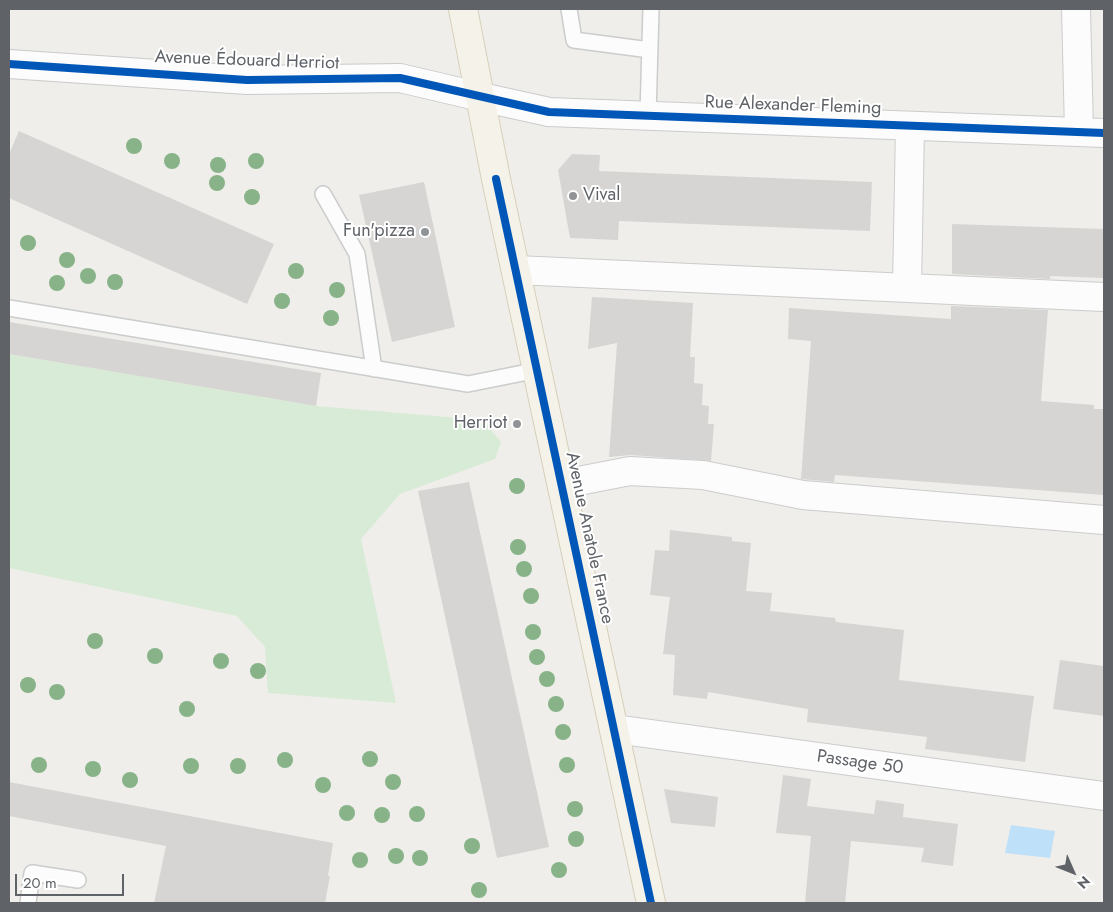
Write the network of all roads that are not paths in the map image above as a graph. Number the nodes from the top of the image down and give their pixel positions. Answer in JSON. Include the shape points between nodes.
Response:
{"nodes":[{"id":1,"x":463,"y":9,"type":"edge"},
{"id":2,"x":569,"y":9,"type":"edge"},
{"id":3,"x":651,"y":9,"type":"edge"},
{"id":4,"x":1076,"y":9,"type":"edge"},
{"id":5,"x":650,"y":50,"type":"junction"},
{"id":6,"x":9,"y":64,"type":"edge"},
{"id":7,"x":482,"y":97,"type":"junction"},
{"id":8,"x":648,"y":115,"type":"junction"},
{"id":9,"x":910,"y":126,"type":"junction"},
{"id":10,"x":1092,"y":132,"type":"edge"},
{"id":11,"x":323,"y":194,"type":"dead end"},
{"id":12,"x":516,"y":270,"type":"junction"},
{"id":13,"x":907,"y":288,"type":"junction"},
{"id":14,"x":1104,"y":297,"type":"edge"},
{"id":15,"x":9,"y":308,"type":"edge"},
{"id":16,"x":374,"y":369,"type":"junction"},
{"id":17,"x":538,"y":370,"type":"junction"},
{"id":18,"x":562,"y":484,"type":"junction"},
{"id":19,"x":1104,"y":520,"type":"edge"},
{"id":20,"x":615,"y":729,"type":"junction"},
{"id":21,"x":1104,"y":796,"type":"edge"},
{"id":22,"x":78,"y":880,"type":"dead end"},
{"id":23,"x":28,"y":903,"type":"edge"},
{"id":24,"x":652,"y":903,"type":"edge"}],
"edges":[{"from":1,"to":7,"type":"main road","name":"Avenue Anatole France"},
{"from":2,"to":5,"type":"lane","via":[[574,40]]},
{"from":3,"to":5,"type":"lane"},
{"from":4,"to":10,"type":"street"},
{"from":5,"to":8,"type":"lane"},
{"from":6,"to":7,"type":"street","name":"Avenue Édouard Herriot","via":[[247,80],[400,78]]},
{"from":7,"to":8,"type":"street","name":"Rue Alexander Fleming","via":[[549,112]]},
{"from":7,"to":12,"type":"main road","name":"Avenue Anatole France"},
{"from":8,"to":9,"type":"street","name":"Rue Alexander Fleming"},
{"from":9,"to":10,"type":"street","name":"Rue Alexander Fleming"},
{"from":9,"to":13,"type":"street"},
{"from":11,"to":16,"type":"lane","via":[[357,254]]},
{"from":12,"to":13,"type":"street"},
{"from":12,"to":17,"type":"main road","name":"Avenue Anatole France"},
{"from":13,"to":14,"type":"street"},
{"from":15,"to":16,"type":"lane"},
{"from":16,"to":17,"type":"lane","via":[[468,384]]},
{"from":17,"to":18,"type":"main road","name":"Avenue Anatole France"},
{"from":18,"to":19,"type":"street","via":[[630,472],[703,475],[803,495]]},
{"from":18,"to":20,"type":"main road","name":"Avenue Anatole France"},
{"from":20,"to":21,"type":"street","name":"Passage 50"},
{"from":20,"to":24,"type":"main road","name":"Avenue Anatole France"},
{"from":22,"to":23,"type":"lane","via":[[32,873]]}]}
